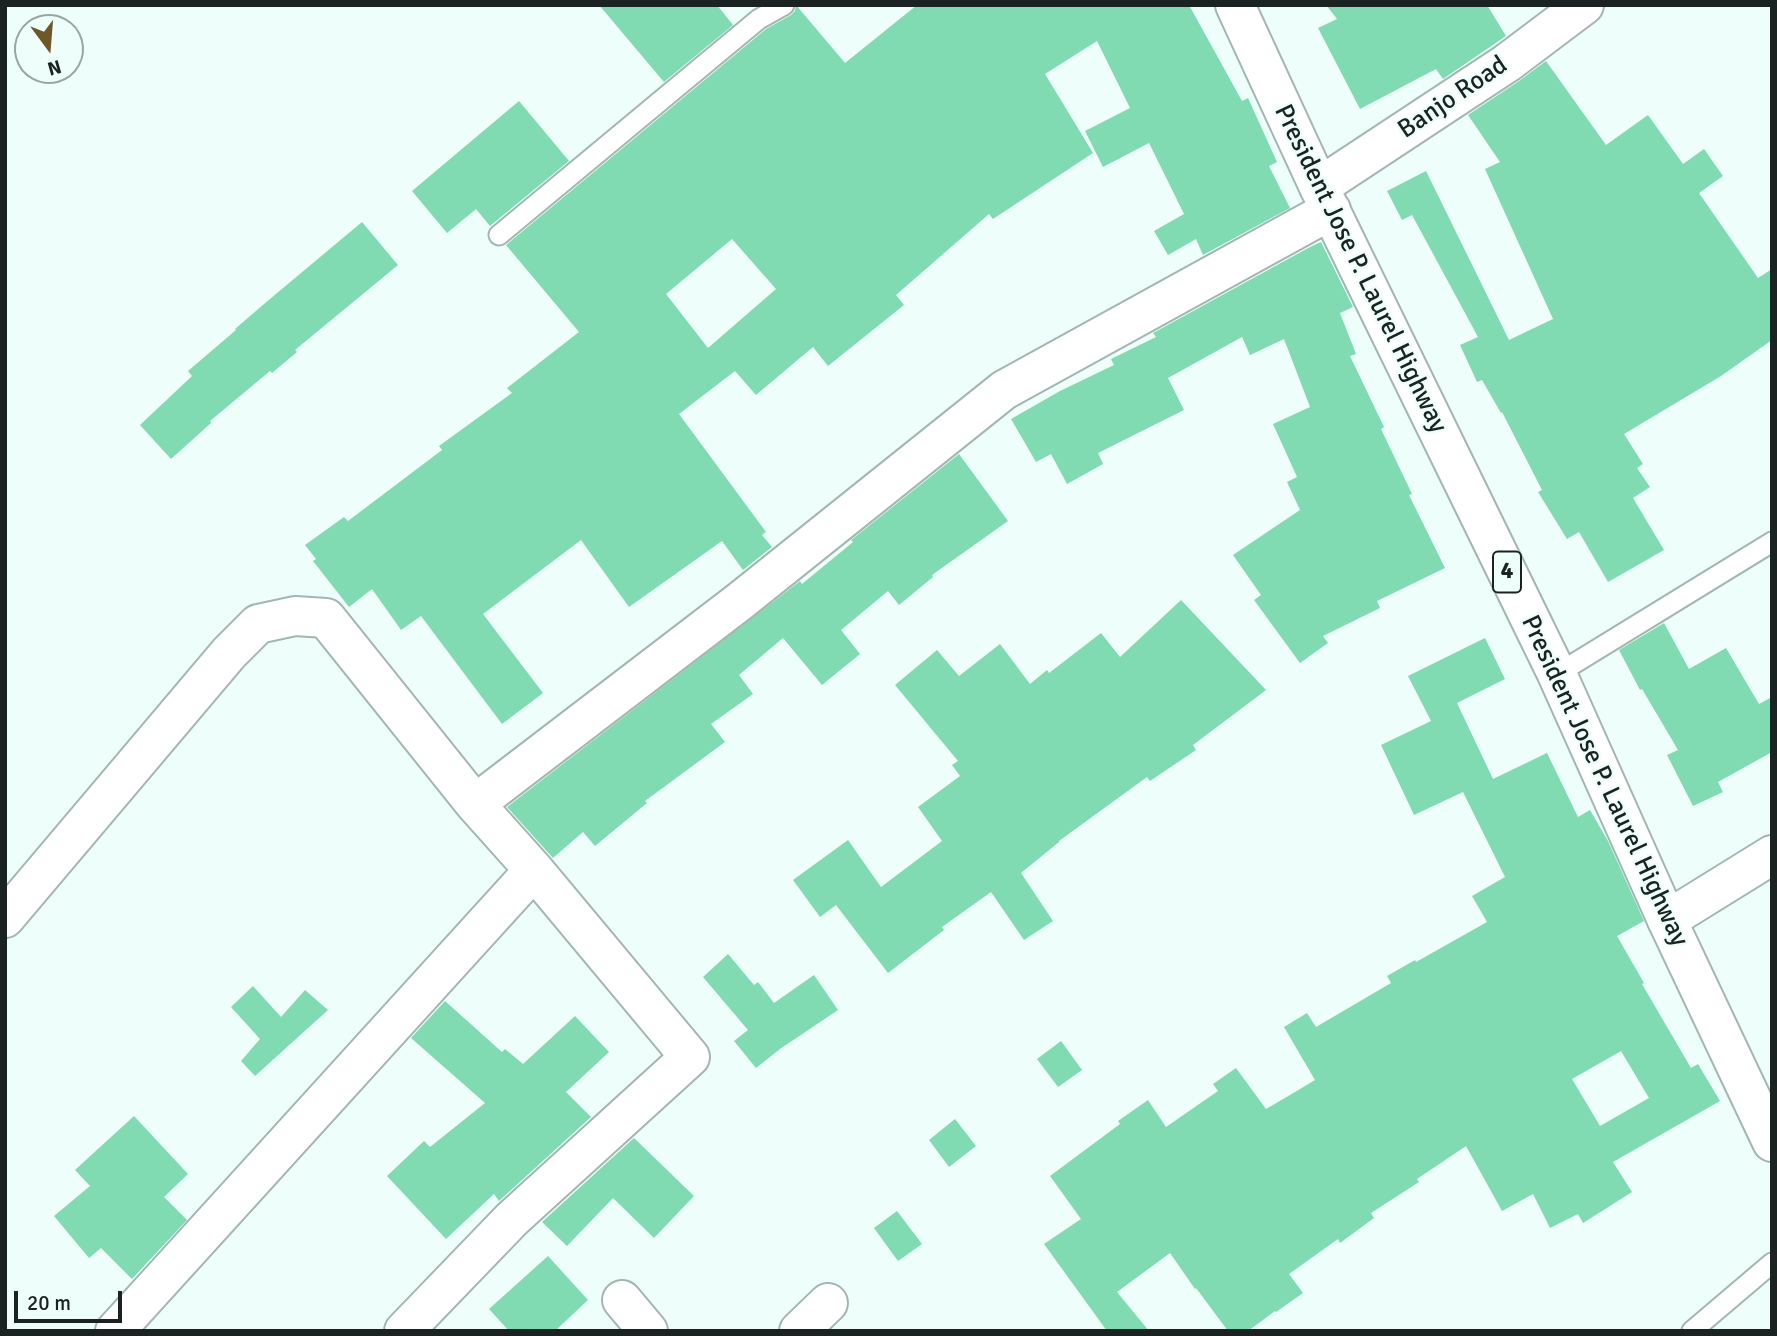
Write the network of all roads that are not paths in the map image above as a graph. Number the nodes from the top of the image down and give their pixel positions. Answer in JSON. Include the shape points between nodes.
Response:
{"nodes":[{"id":1,"x":784,"y":5,"type":"edge"},
{"id":2,"x":1235,"y":5,"type":"edge"},
{"id":3,"x":1584,"y":5,"type":"edge"},
{"id":4,"x":1325,"y":198,"type":"junction"},
{"id":5,"x":499,"y":235,"type":"dead end"},
{"id":6,"x":1772,"y":542,"type":"edge"},
{"id":7,"x":1557,"y":674,"type":"junction"},
{"id":8,"x":475,"y":804,"type":"junction"},
{"id":9,"x":1772,"y":855,"type":"edge"},
{"id":10,"x":534,"y":870,"type":"junction"},
{"id":11,"x":5,"y":918,"type":"edge"},
{"id":12,"x":1667,"y":920,"type":"junction"},
{"id":13,"x":1772,"y":1142,"type":"edge"},
{"id":14,"x":1772,"y":1263,"type":"edge"},
{"id":15,"x":622,"y":1300,"type":"dead end"},
{"id":16,"x":828,"y":1303,"type":"dead end"},
{"id":17,"x":115,"y":1331,"type":"edge"},
{"id":18,"x":404,"y":1331,"type":"edge"},
{"id":19,"x":648,"y":1331,"type":"edge"},
{"id":20,"x":799,"y":1331,"type":"edge"},
{"id":21,"x":1692,"y":1331,"type":"edge"}],
"edges":[{"from":1,"to":5,"type":"lane","via":[[759,19]]},
{"from":2,"to":4,"type":"main road","name":"President Jose P. Laurel Highway","number":"4"},
{"from":3,"to":4,"type":"main road","name":"Banjo Road"},
{"from":4,"to":7,"type":"main road","name":"President Jose P. Laurel Highway","number":"4"},
{"from":4,"to":8,"type":"main road","name":"Banjo Road","via":[[1004,390],[739,602]]},
{"from":6,"to":7,"type":"lane"},
{"from":7,"to":12,"type":"main road","name":"President Jose P. Laurel Highway","number":"4"},
{"from":8,"to":10,"type":"main road"},
{"from":8,"to":11,"type":"main road","via":[[326,618],[295,616],[258,624]]},
{"from":9,"to":12,"type":"main road"},
{"from":10,"to":17,"type":"main road"},
{"from":10,"to":18,"type":"main road","via":[[690,1057],[512,1219]]},
{"from":12,"to":13,"type":"main road","name":"President Jose P. Laurel Highway","number":"4"},
{"from":14,"to":21,"type":"lane"},
{"from":15,"to":19,"type":"main road"},
{"from":16,"to":20,"type":"main road"}]}
